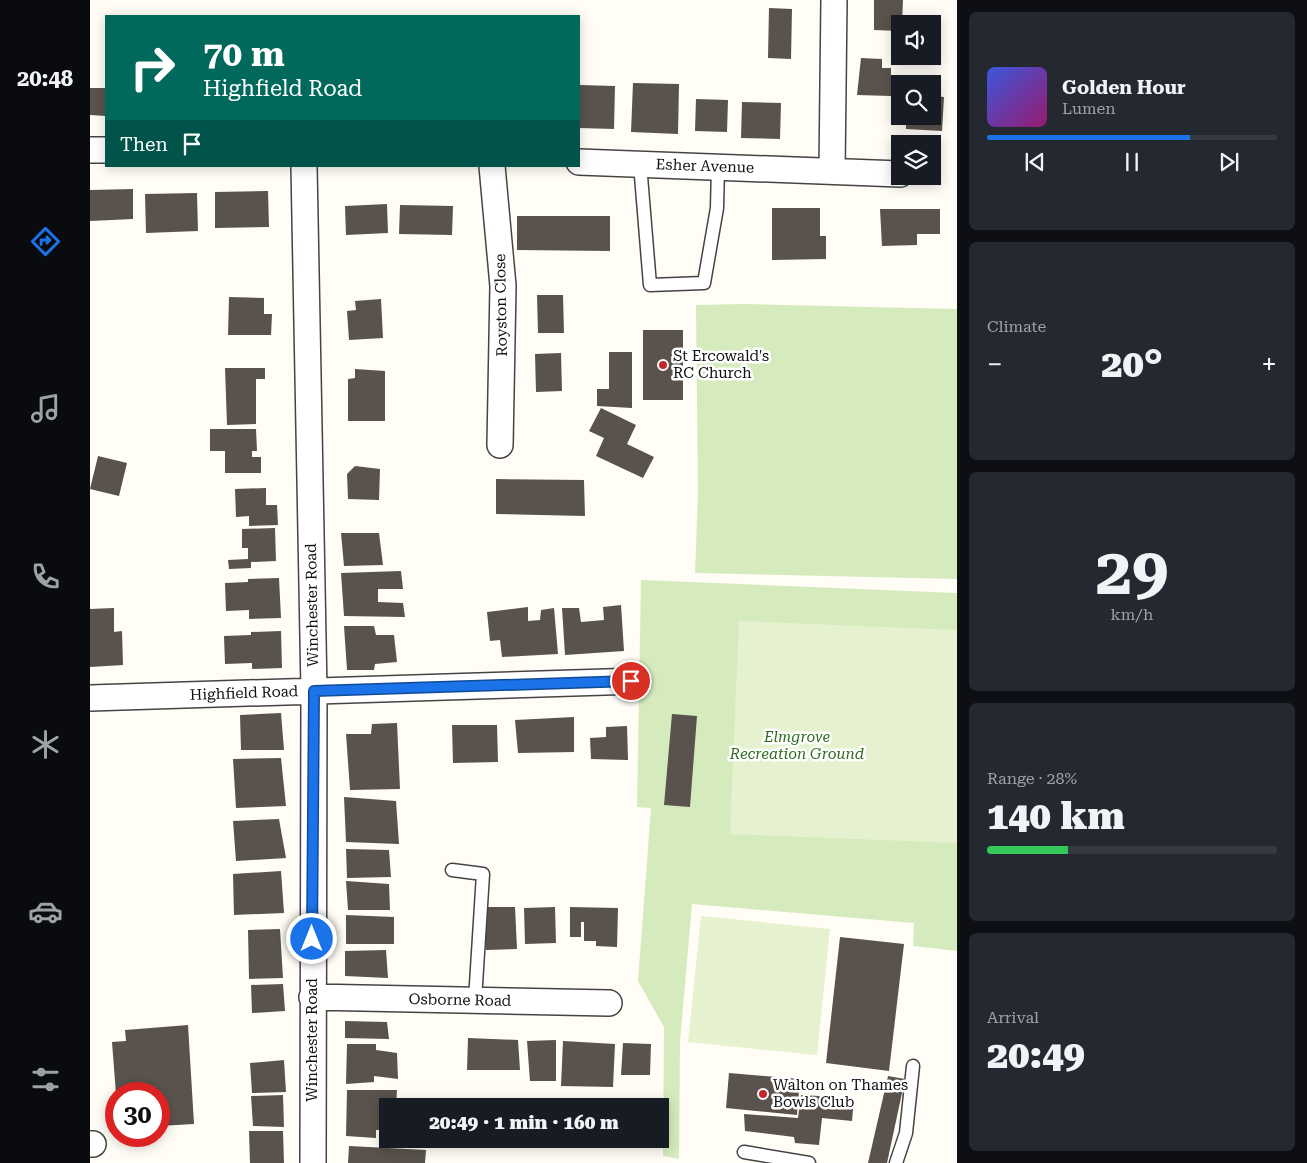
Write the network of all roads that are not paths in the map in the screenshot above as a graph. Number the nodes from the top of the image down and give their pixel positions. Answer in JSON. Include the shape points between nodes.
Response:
{"nodes":[{"id":1,"x":834,"y":0,"type":"edge"},
{"id":2,"x":90,"y":150,"type":"edge"},
{"id":3,"x":105,"y":150,"type":"edge"},
{"id":4,"x":580,"y":162,"type":"edge"},
{"id":5,"x":640,"y":164,"type":"junction"},
{"id":6,"x":304,"y":167,"type":"edge"},
{"id":7,"x":492,"y":167,"type":"edge"},
{"id":8,"x":718,"y":167,"type":"junction"},
{"id":9,"x":832,"y":171,"type":"junction"},
{"id":10,"x":891,"y":174,"type":"edge"},
{"id":11,"x":500,"y":445,"type":"dead end"},
{"id":12,"x":638,"y":681,"type":"dead end"},
{"id":13,"x":314,"y":691,"type":"junction"},
{"id":14,"x":90,"y":698,"type":"edge"},
{"id":15,"x":452,"y":870,"type":"dead end"},
{"id":16,"x":312,"y":996,"type":"junction"},
{"id":17,"x":474,"y":1000,"type":"junction"},
{"id":18,"x":609,"y":1003,"type":"dead end"},
{"id":19,"x":913,"y":1066,"type":"dead end"},
{"id":20,"x":744,"y":1152,"type":"dead end"},
{"id":21,"x":313,"y":1163,"type":"edge"},
{"id":22,"x":809,"y":1163,"type":"edge"},
{"id":23,"x":896,"y":1163,"type":"edge"}],
"edges":[{"from":1,"to":9,"type":"street"},
{"from":2,"to":3,"type":"street"},
{"from":4,"to":5,"type":"street","name":"Esher Avenue"},
{"from":5,"to":8,"type":"street","name":"Esher Avenue"},
{"from":5,"to":8,"type":"lane","via":[[650,285],[704,283],[717,208]]},
{"from":6,"to":13,"type":"street","name":"Winchester Road"},
{"from":7,"to":11,"type":"street","name":"Royston Close","via":[[503,286]]},
{"from":8,"to":9,"type":"street","name":"Esher Avenue"},
{"from":9,"to":10,"type":"street","name":"Esher Avenue"},
{"from":12,"to":13,"type":"street","name":"Highfield Road"},
{"from":13,"to":14,"type":"street","name":"Highfield Road"},
{"from":13,"to":16,"type":"street","name":"Winchester Road"},
{"from":15,"to":17,"type":"lane","via":[[483,874]]},
{"from":16,"to":17,"type":"street","name":"Osborne Road"},
{"from":16,"to":21,"type":"street","name":"Winchester Road"},
{"from":17,"to":18,"type":"street","name":"Osborne Road"},
{"from":19,"to":23,"type":"lane","via":[[906,1133]]},
{"from":20,"to":22,"type":"lane"}]}
